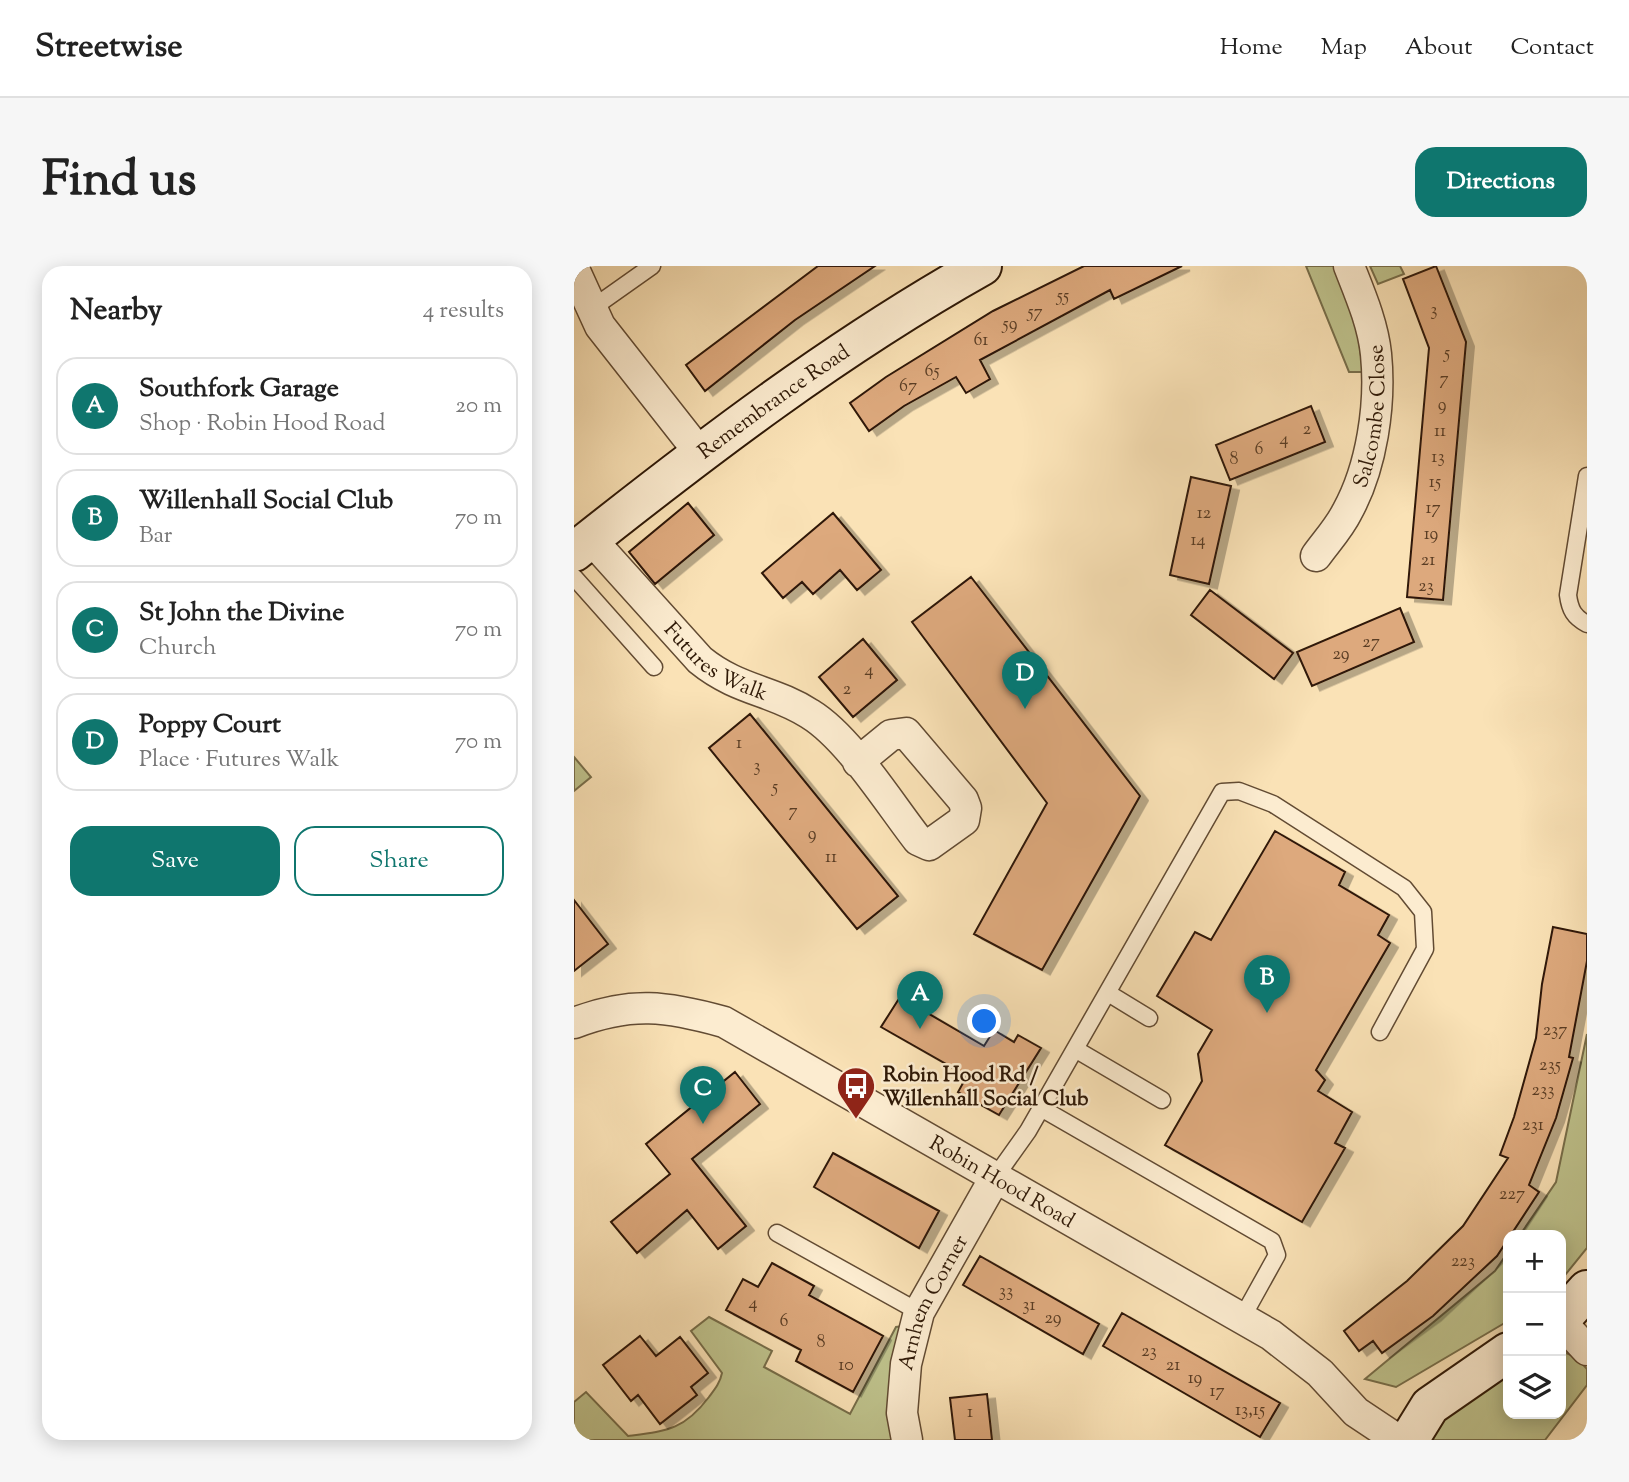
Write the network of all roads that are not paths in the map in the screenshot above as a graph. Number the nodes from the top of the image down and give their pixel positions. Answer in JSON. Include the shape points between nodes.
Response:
{"nodes":[{"id":1,"x":652,"y":266,"type":"edge"},
{"id":2,"x":982,"y":266,"type":"edge"},
{"id":3,"x":1349,"y":266,"type":"edge"},
{"id":4,"x":574,"y":269,"type":"edge"},
{"id":5,"x":594,"y":307,"type":"junction"},
{"id":6,"x":699,"y":453,"type":"junction"},
{"id":7,"x":1587,"y":476,"type":"edge"},
{"id":8,"x":582,"y":546,"type":"edge"},
{"id":9,"x":1316,"y":556,"type":"dead end"},
{"id":10,"x":574,"y":578,"type":"edge"},
{"id":11,"x":1587,"y":624,"type":"edge"},
{"id":12,"x":654,"y":667,"type":"dead end"},
{"id":13,"x":858,"y":762,"type":"dead end"},
{"id":14,"x":1108,"y":993,"type":"junction"},
{"id":15,"x":1150,"y":1017,"type":"dead end"},
{"id":16,"x":574,"y":1023,"type":"edge"},
{"id":17,"x":1380,"y":1032,"type":"dead end"},
{"id":18,"x":1075,"y":1049,"type":"junction"},
{"id":19,"x":1162,"y":1100,"type":"dead end"},
{"id":20,"x":1041,"y":1108,"type":"junction"},
{"id":21,"x":996,"y":1176,"type":"junction"},
{"id":22,"x":777,"y":1233,"type":"dead end"},
{"id":23,"x":1587,"y":1290,"type":"edge"},
{"id":24,"x":919,"y":1312,"type":"junction"},
{"id":25,"x":1566,"y":1314,"type":"edge"},
{"id":26,"x":1242,"y":1318,"type":"junction"},
{"id":27,"x":1566,"y":1326,"type":"edge"},
{"id":28,"x":1587,"y":1350,"type":"edge"},
{"id":29,"x":1503,"y":1355,"type":"edge"},
{"id":30,"x":907,"y":1440,"type":"edge"},
{"id":31,"x":1398,"y":1440,"type":"edge"},
{"id":32,"x":1409,"y":1440,"type":"edge"}],
"edges":[{"from":1,"to":5,"type":"lane"},
{"from":2,"to":6,"type":"street","name":"Remembrance Road","via":[[830,358]]},
{"from":3,"to":9,"type":"street","name":"Salcombe Close","via":[[1376,352],[1377,395],[1361,476],[1348,512]]},
{"from":4,"to":5,"type":"street"},
{"from":5,"to":6,"type":"street","via":[[600,326]]},
{"from":6,"to":8,"type":"street","name":"Remembrance Road"},
{"from":7,"to":11,"type":"lane","via":[[1569,595],[1570,608]]},
{"from":8,"to":13,"type":"street","name":"Futures Walk","via":[[720,676],[811,714]]},
{"from":10,"to":12,"type":"lane"},
{"from":14,"to":15,"type":"lane"},
{"from":14,"to":17,"type":"lane","via":[[1222,792],[1239,791],[1273,804],[1404,888],[1423,912],[1425,949]]},
{"from":14,"to":18,"type":"lane"},
{"from":16,"to":21,"type":"street","name":"Robin Hood Road","via":[[597,1014],[653,1006],[724,1022]]},
{"from":18,"to":19,"type":"lane"},
{"from":18,"to":20,"type":"lane"},
{"from":20,"to":21,"type":"lane"},
{"from":20,"to":26,"type":"lane","via":[[1272,1241],[1277,1255]]},
{"from":21,"to":24,"type":"street","name":"Arnhem Corner"},
{"from":21,"to":26,"type":"street","name":"Robin Hood Road"},
{"from":22,"to":24,"type":"lane"},
{"from":23,"to":25,"type":"street"},
{"from":24,"to":30,"type":"street","name":"Arnhem Corner","via":[[906,1364],[902,1413]]},
{"from":26,"to":31,"type":"street","name":"Robin Hood Road","via":[[1297,1352],[1356,1412]]},
{"from":27,"to":28,"type":"street"},
{"from":29,"to":32,"type":"street","via":[[1430,1406]]}]}
